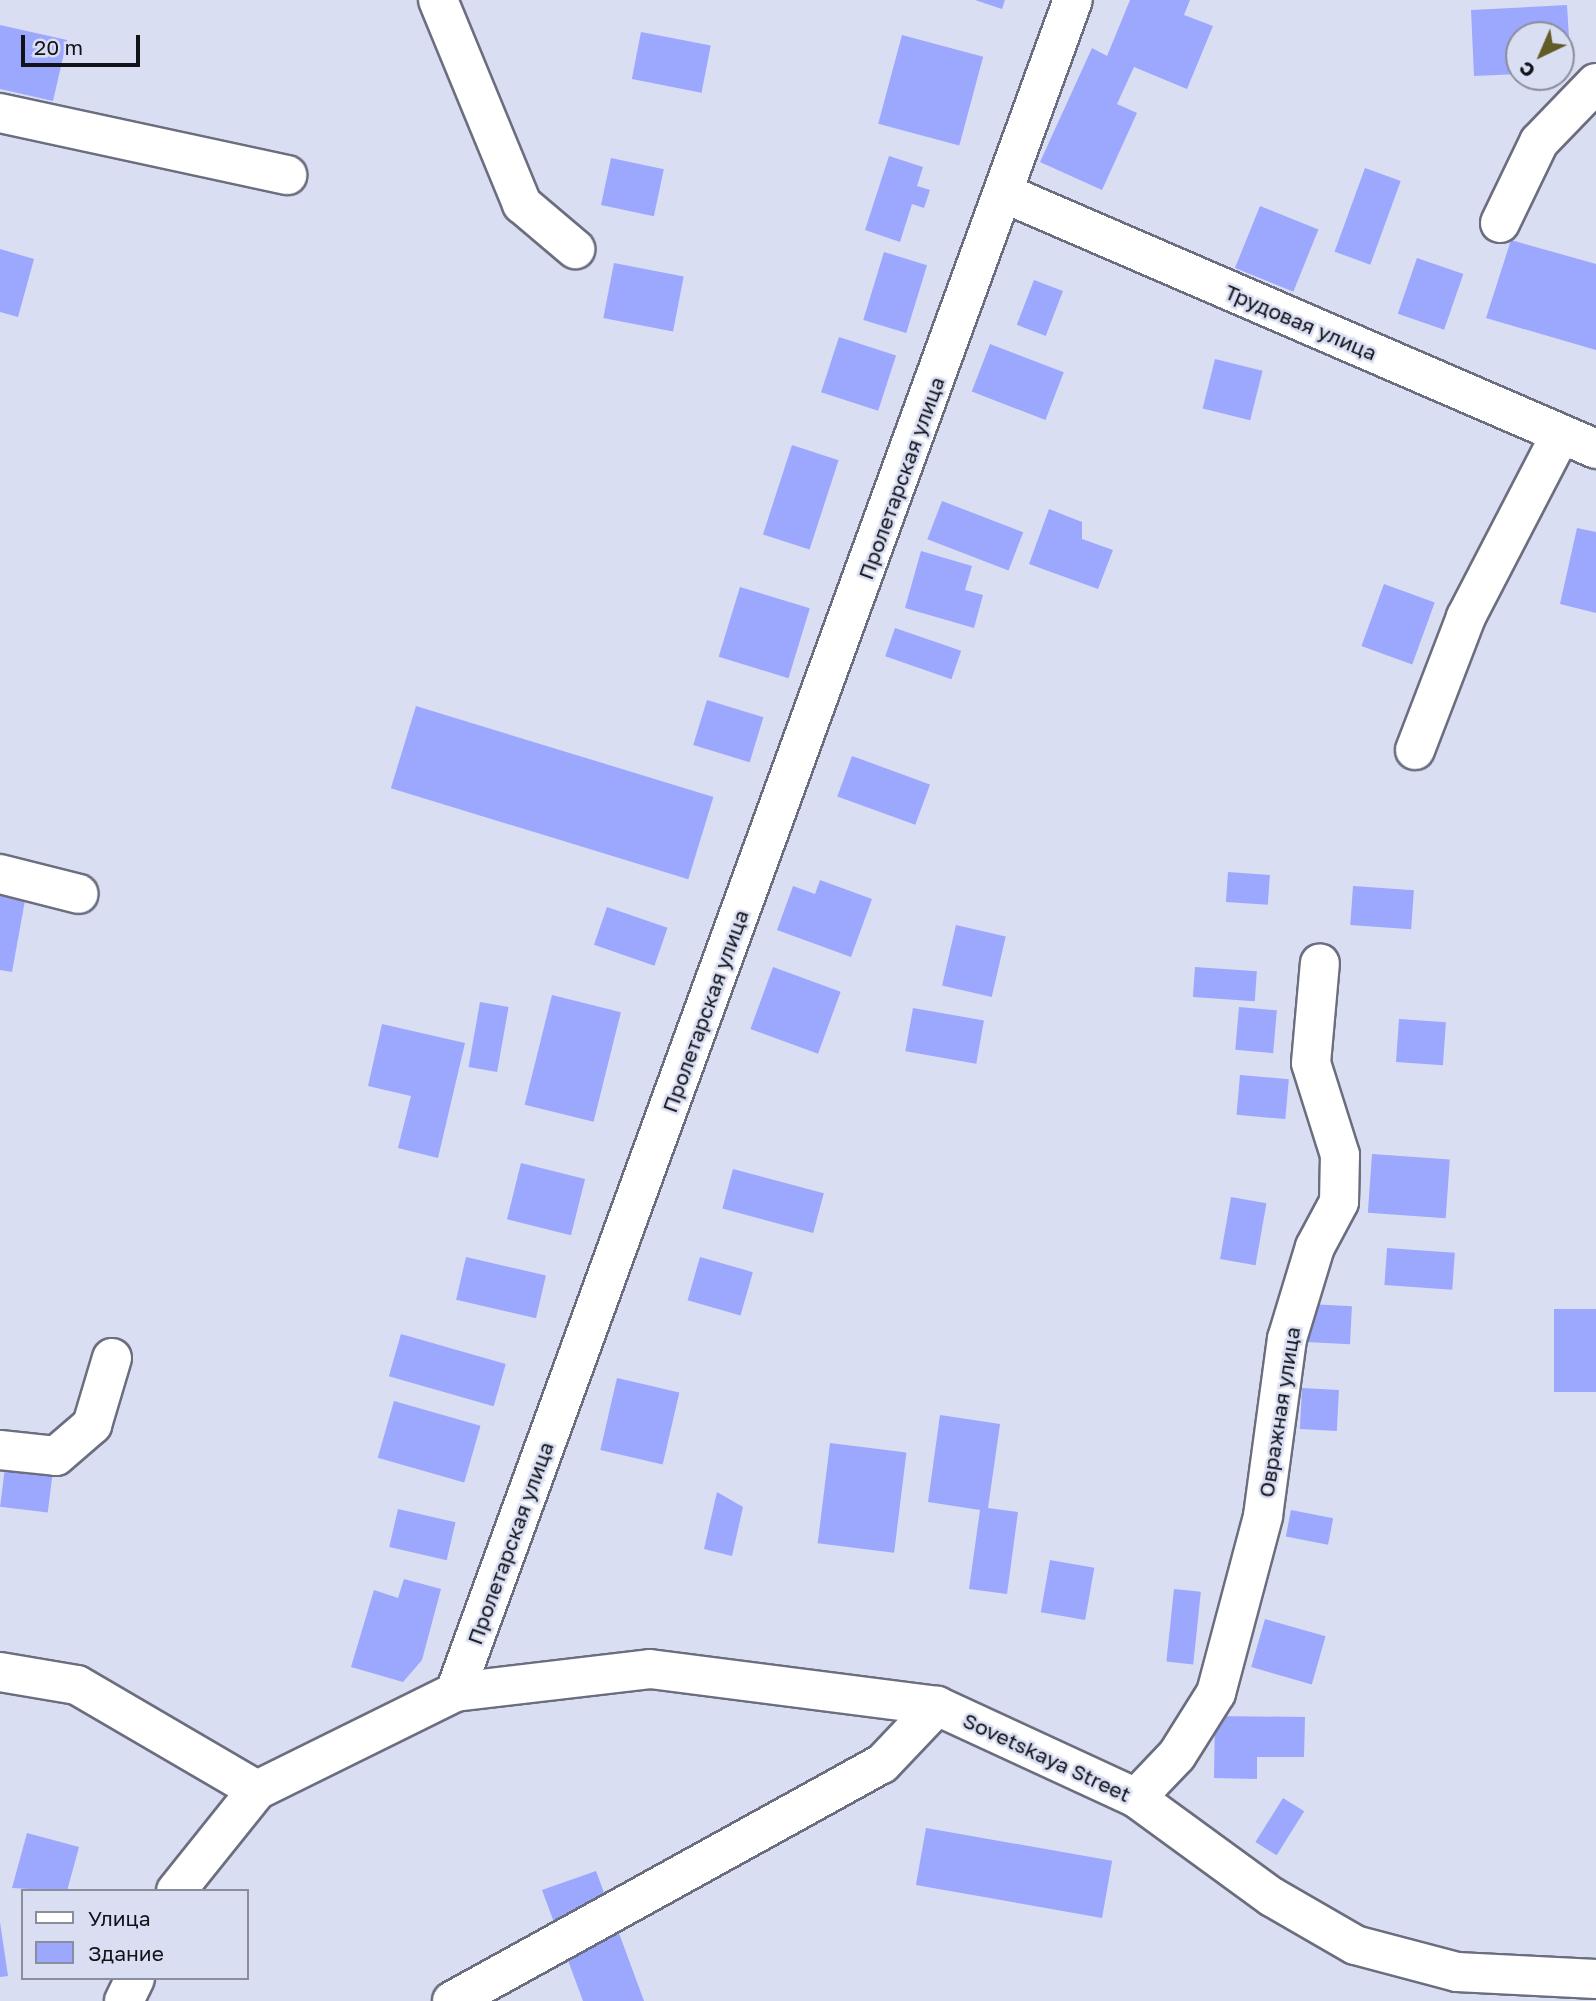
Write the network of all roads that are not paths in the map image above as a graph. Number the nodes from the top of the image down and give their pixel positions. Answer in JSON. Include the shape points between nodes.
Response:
{"nodes":[{"id":1,"x":439,"y":0,"type":"edge"},
{"id":2,"x":1073,"y":0,"type":"edge"},
{"id":3,"x":1596,"y":83,"type":"edge"},
{"id":4,"x":0,"y":113,"type":"edge"},
{"id":5,"x":287,"y":175,"type":"dead end"},
{"id":6,"x":1006,"y":194,"type":"junction"},
{"id":7,"x":1500,"y":223,"type":"dead end"},
{"id":8,"x":575,"y":249,"type":"dead end"},
{"id":9,"x":1561,"y":435,"type":"junction"},
{"id":10,"x":1596,"y":449,"type":"edge"},
{"id":11,"x":1415,"y":750,"type":"dead end"},
{"id":12,"x":0,"y":874,"type":"edge"},
{"id":13,"x":79,"y":894,"type":"dead end"},
{"id":14,"x":1320,"y":964,"type":"dead end"},
{"id":15,"x":112,"y":1358,"type":"dead end"},
{"id":16,"x":0,"y":1450,"type":"edge"},
{"id":17,"x":0,"y":1672,"type":"edge"},
{"id":18,"x":455,"y":1692,"type":"junction"},
{"id":19,"x":937,"y":1706,"type":"junction"},
{"id":20,"x":257,"y":1790,"type":"junction"},
{"id":21,"x":1136,"y":1798,"type":"junction"},
{"id":22,"x":178,"y":1889,"type":"edge"},
{"id":23,"x":1596,"y":1979,"type":"edge"},
{"id":24,"x":134,"y":1980,"type":"edge"},
{"id":25,"x":124,"y":2001,"type":"edge"},
{"id":26,"x":452,"y":2001,"type":"edge"}],
"edges":[{"from":1,"to":8,"type":"street","via":[[522,204]]},
{"from":2,"to":6,"type":"street","name":"Пролетарская улица"},
{"from":3,"to":7,"type":"street","via":[[1539,142]]},
{"from":4,"to":5,"type":"street"},
{"from":6,"to":9,"type":"street","name":"Трудовая улица"},
{"from":6,"to":18,"type":"street","name":"Пролетарская улица"},
{"from":9,"to":10,"type":"street","name":"Трудовая улица"},
{"from":9,"to":11,"type":"street","via":[[1466,617]]},
{"from":12,"to":13,"type":"street"},
{"from":14,"to":21,"type":"street","name":"Овражная улица","via":[[1311,1063],[1340,1156],[1339,1202],[1315,1247],[1287,1339],[1263,1516],[1216,1693],[1177,1755]]},
{"from":15,"to":16,"type":"street","via":[[92,1425],[56,1456]]},
{"from":17,"to":20,"type":"street","via":[[77,1685]]},
{"from":18,"to":19,"type":"street","name":"Sovetskaya Street","via":[[650,1669]]},
{"from":18,"to":20,"type":"street"},
{"from":19,"to":21,"type":"street","name":"Sovetskaya Street"},
{"from":19,"to":26,"type":"street","via":[[882,1764]]},
{"from":20,"to":22,"type":"street"},
{"from":21,"to":23,"type":"street","name":"Sovetskaya Street","via":[[1272,1898],[1355,1945],[1457,1972]]},
{"from":24,"to":25,"type":"street"}]}
